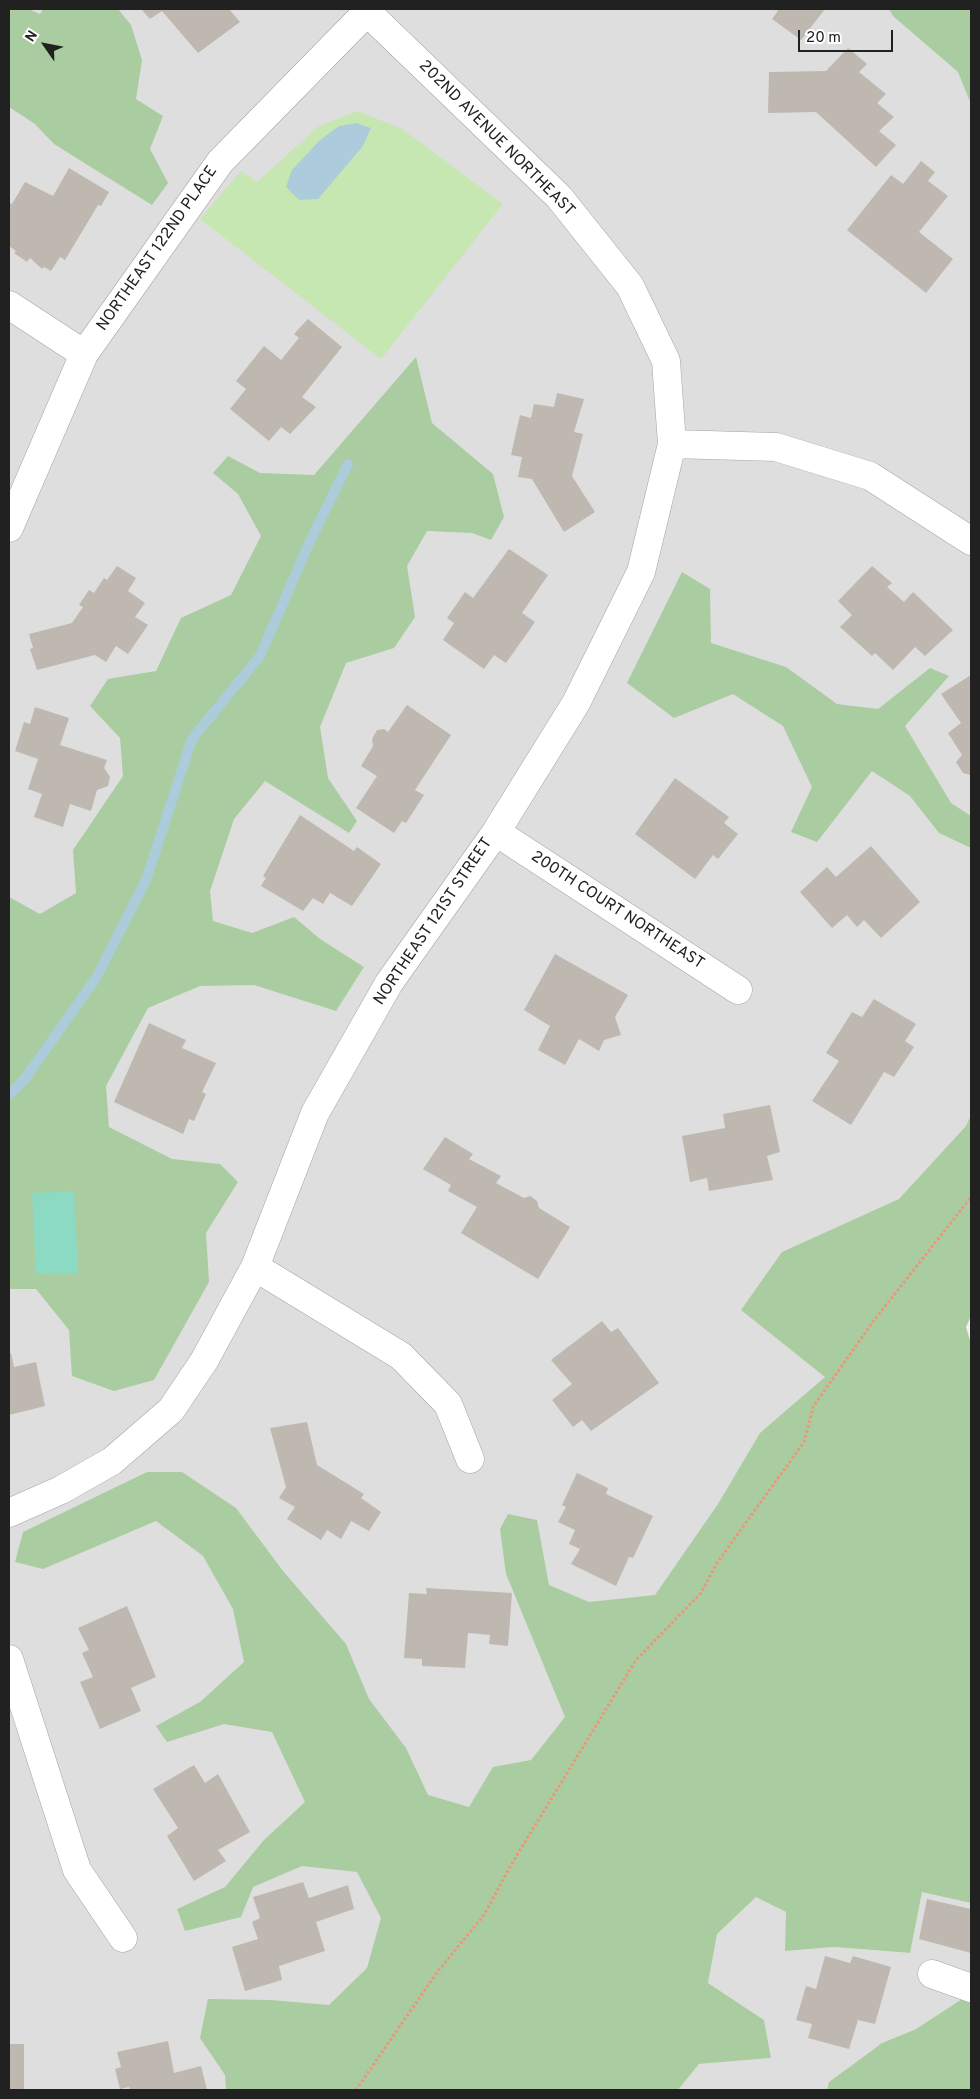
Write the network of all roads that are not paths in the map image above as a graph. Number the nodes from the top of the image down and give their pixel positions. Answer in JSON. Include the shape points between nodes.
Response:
{"nodes":[{"id":1,"x":365,"y":10,"type":"edge"},
{"id":2,"x":9,"y":305,"type":"edge"},
{"id":3,"x":84,"y":354,"type":"junction"},
{"id":4,"x":672,"y":444,"type":"junction"},
{"id":5,"x":9,"y":528,"type":"edge"},
{"id":6,"x":971,"y":541,"type":"edge"},
{"id":7,"x":496,"y":832,"type":"junction"},
{"id":8,"x":738,"y":990,"type":"dead end"},
{"id":9,"x":255,"y":1267,"type":"junction"},
{"id":10,"x":470,"y":1459,"type":"dead end"},
{"id":11,"x":9,"y":1513,"type":"edge"},
{"id":12,"x":9,"y":1659,"type":"edge"},
{"id":13,"x":123,"y":1938,"type":"dead end"},
{"id":14,"x":932,"y":1974,"type":"dead end"},
{"id":15,"x":971,"y":1988,"type":"edge"}],
"edges":[{"from":1,"to":3,"type":"street","name":"NORTHEAST 122ND PLACE","via":[[220,162]]},
{"from":1,"to":4,"type":"street","name":"202ND AVENUE NORTHEAST","via":[[559,197],[630,286],[666,361]]},
{"from":2,"to":3,"type":"street"},
{"from":3,"to":5,"type":"street","name":"NORTHEAST 122ND PLACE"},
{"from":4,"to":6,"type":"street","via":[[776,447],[870,476]]},
{"from":4,"to":7,"type":"street","name":"NORTHEAST 121ST STREET","via":[[641,572],[576,703]]},
{"from":7,"to":8,"type":"street","name":"200TH COURT NORTHEAST"},
{"from":7,"to":9,"type":"street","name":"NORTHEAST 121ST STREET","via":[[389,983],[315,1113]]},
{"from":9,"to":10,"type":"street","via":[[401,1356],[448,1404]]},
{"from":9,"to":11,"type":"street","name":"NORTHEAST 121ST STREET","via":[[204,1361],[171,1410],[112,1461],[61,1490]]},
{"from":12,"to":13,"type":"street","via":[[77,1870]]},
{"from":14,"to":15,"type":"street"}]}
